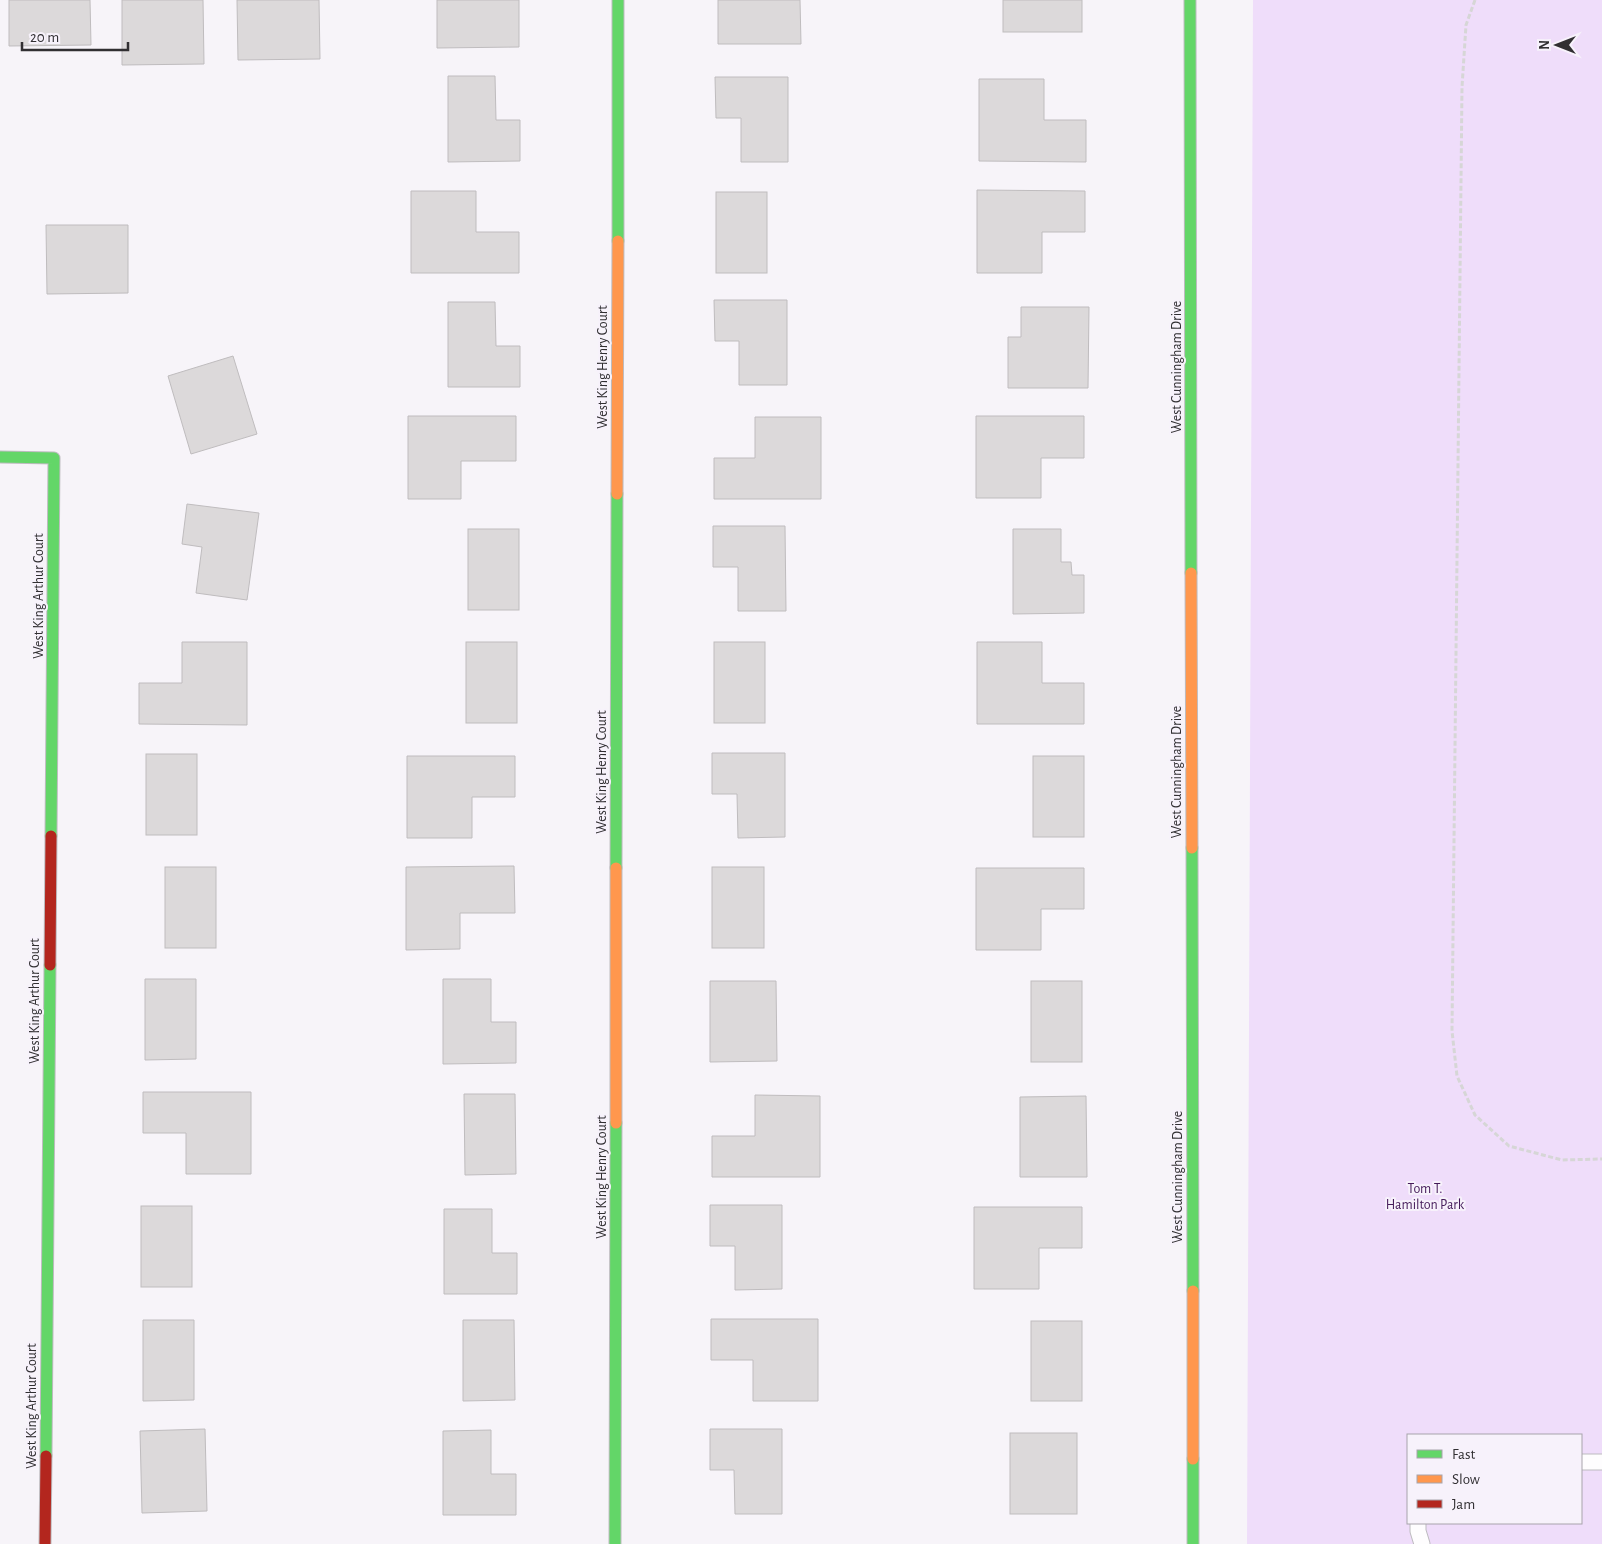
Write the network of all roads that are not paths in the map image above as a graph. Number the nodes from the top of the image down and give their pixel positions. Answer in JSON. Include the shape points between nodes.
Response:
{"nodes":[{"id":1,"x":618,"y":0,"type":"edge"},
{"id":2,"x":1190,"y":0,"type":"edge"},
{"id":3,"x":0,"y":457,"type":"edge"},
{"id":4,"x":1582,"y":1462,"type":"edge"},
{"id":5,"x":1602,"y":1462,"type":"edge"},
{"id":6,"x":1418,"y":1524,"type":"edge"},
{"id":7,"x":45,"y":1544,"type":"edge"},
{"id":8,"x":615,"y":1544,"type":"edge"},
{"id":9,"x":1192,"y":1544,"type":"edge"},
{"id":10,"x":1422,"y":1544,"type":"edge"}],
"edges":[{"from":1,"to":8,"type":"street","name":"West King Henry Court"},
{"from":2,"to":9,"type":"street","name":"West Cunningham Drive"},
{"from":3,"to":7,"type":"street","name":"West King Arthur Court","via":[[54,458]]},
{"from":4,"to":5,"type":"lane"},
{"from":6,"to":10,"type":"lane"}]}
